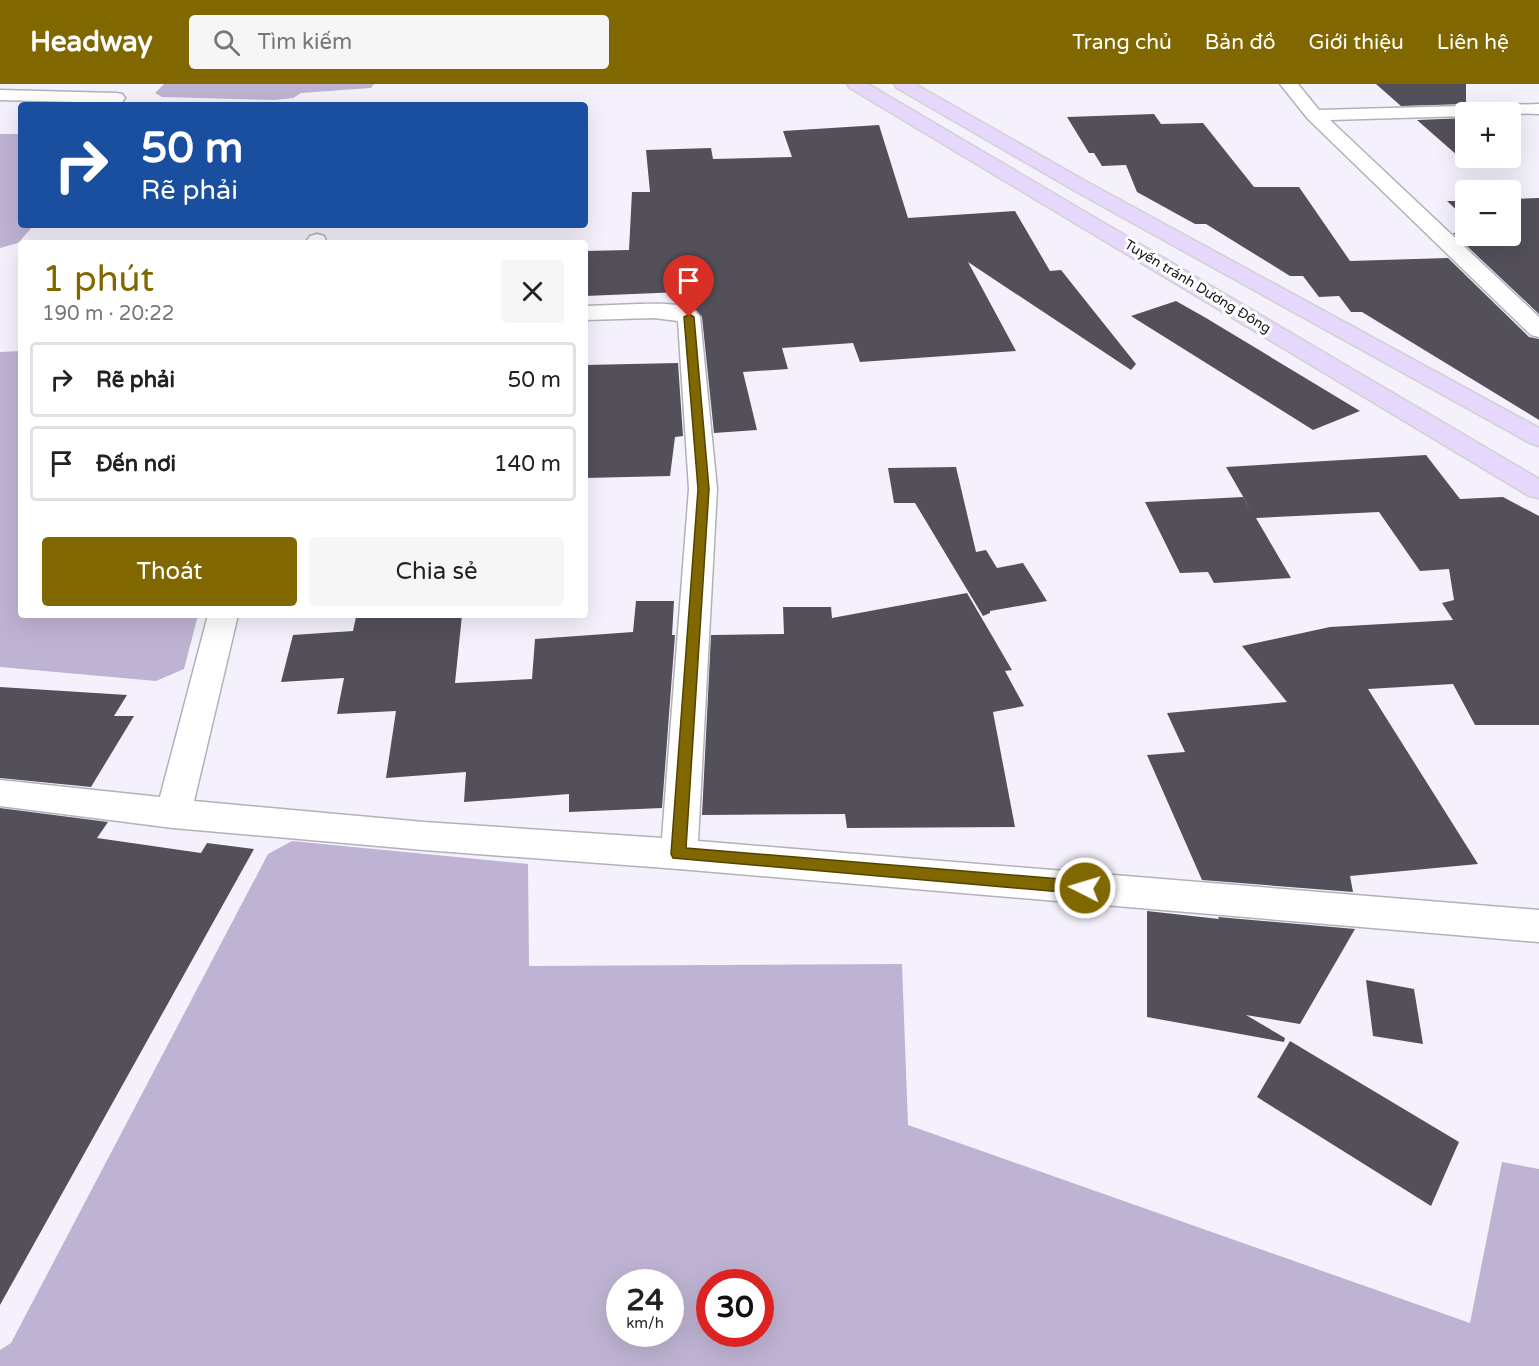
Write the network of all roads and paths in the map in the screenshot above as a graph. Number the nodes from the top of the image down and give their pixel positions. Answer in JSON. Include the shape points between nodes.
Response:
{"nodes":[{"id":1,"x":856,"y":84,"type":"edge"},
{"id":2,"x":903,"y":84,"type":"edge"},
{"id":3,"x":1289,"y":84,"type":"edge"},
{"id":4,"x":0,"y":95,"type":"edge"},
{"id":5,"x":116,"y":98,"type":"dead end"},
{"id":6,"x":1539,"y":109,"type":"edge"},
{"id":7,"x":1314,"y":115,"type":"junction"},
{"id":8,"x":588,"y":313,"type":"edge"},
{"id":9,"x":1539,"y":330,"type":"edge"},
{"id":10,"x":1539,"y":438,"type":"edge"},
{"id":11,"x":1539,"y":490,"type":"edge"},
{"id":12,"x":222,"y":618,"type":"edge"},
{"id":13,"x":0,"y":794,"type":"edge"},
{"id":14,"x":172,"y":814,"type":"junction"},
{"id":15,"x":679,"y":854,"type":"junction"},
{"id":16,"x":1539,"y":926,"type":"edge"}],
"edges":[{"from":1,"to":11,"type":"main road","name":"Tuyến tránh Dương Đông"},
{"from":2,"to":10,"type":"main road","name":"Tuyến tránh Dương Đông"},
{"from":3,"to":7,"type":"street"},
{"from":4,"to":5,"type":"street"},
{"from":6,"to":7,"type":"street"},
{"from":7,"to":9,"type":"street"},
{"from":8,"to":15,"type":"street","via":[[666,312],[689,317],[703,489]]},
{"from":12,"to":14,"type":"street"},
{"from":13,"to":14,"type":"street"},
{"from":14,"to":15,"type":"street","via":[[552,847]]},
{"from":15,"to":16,"type":"street"}]}
